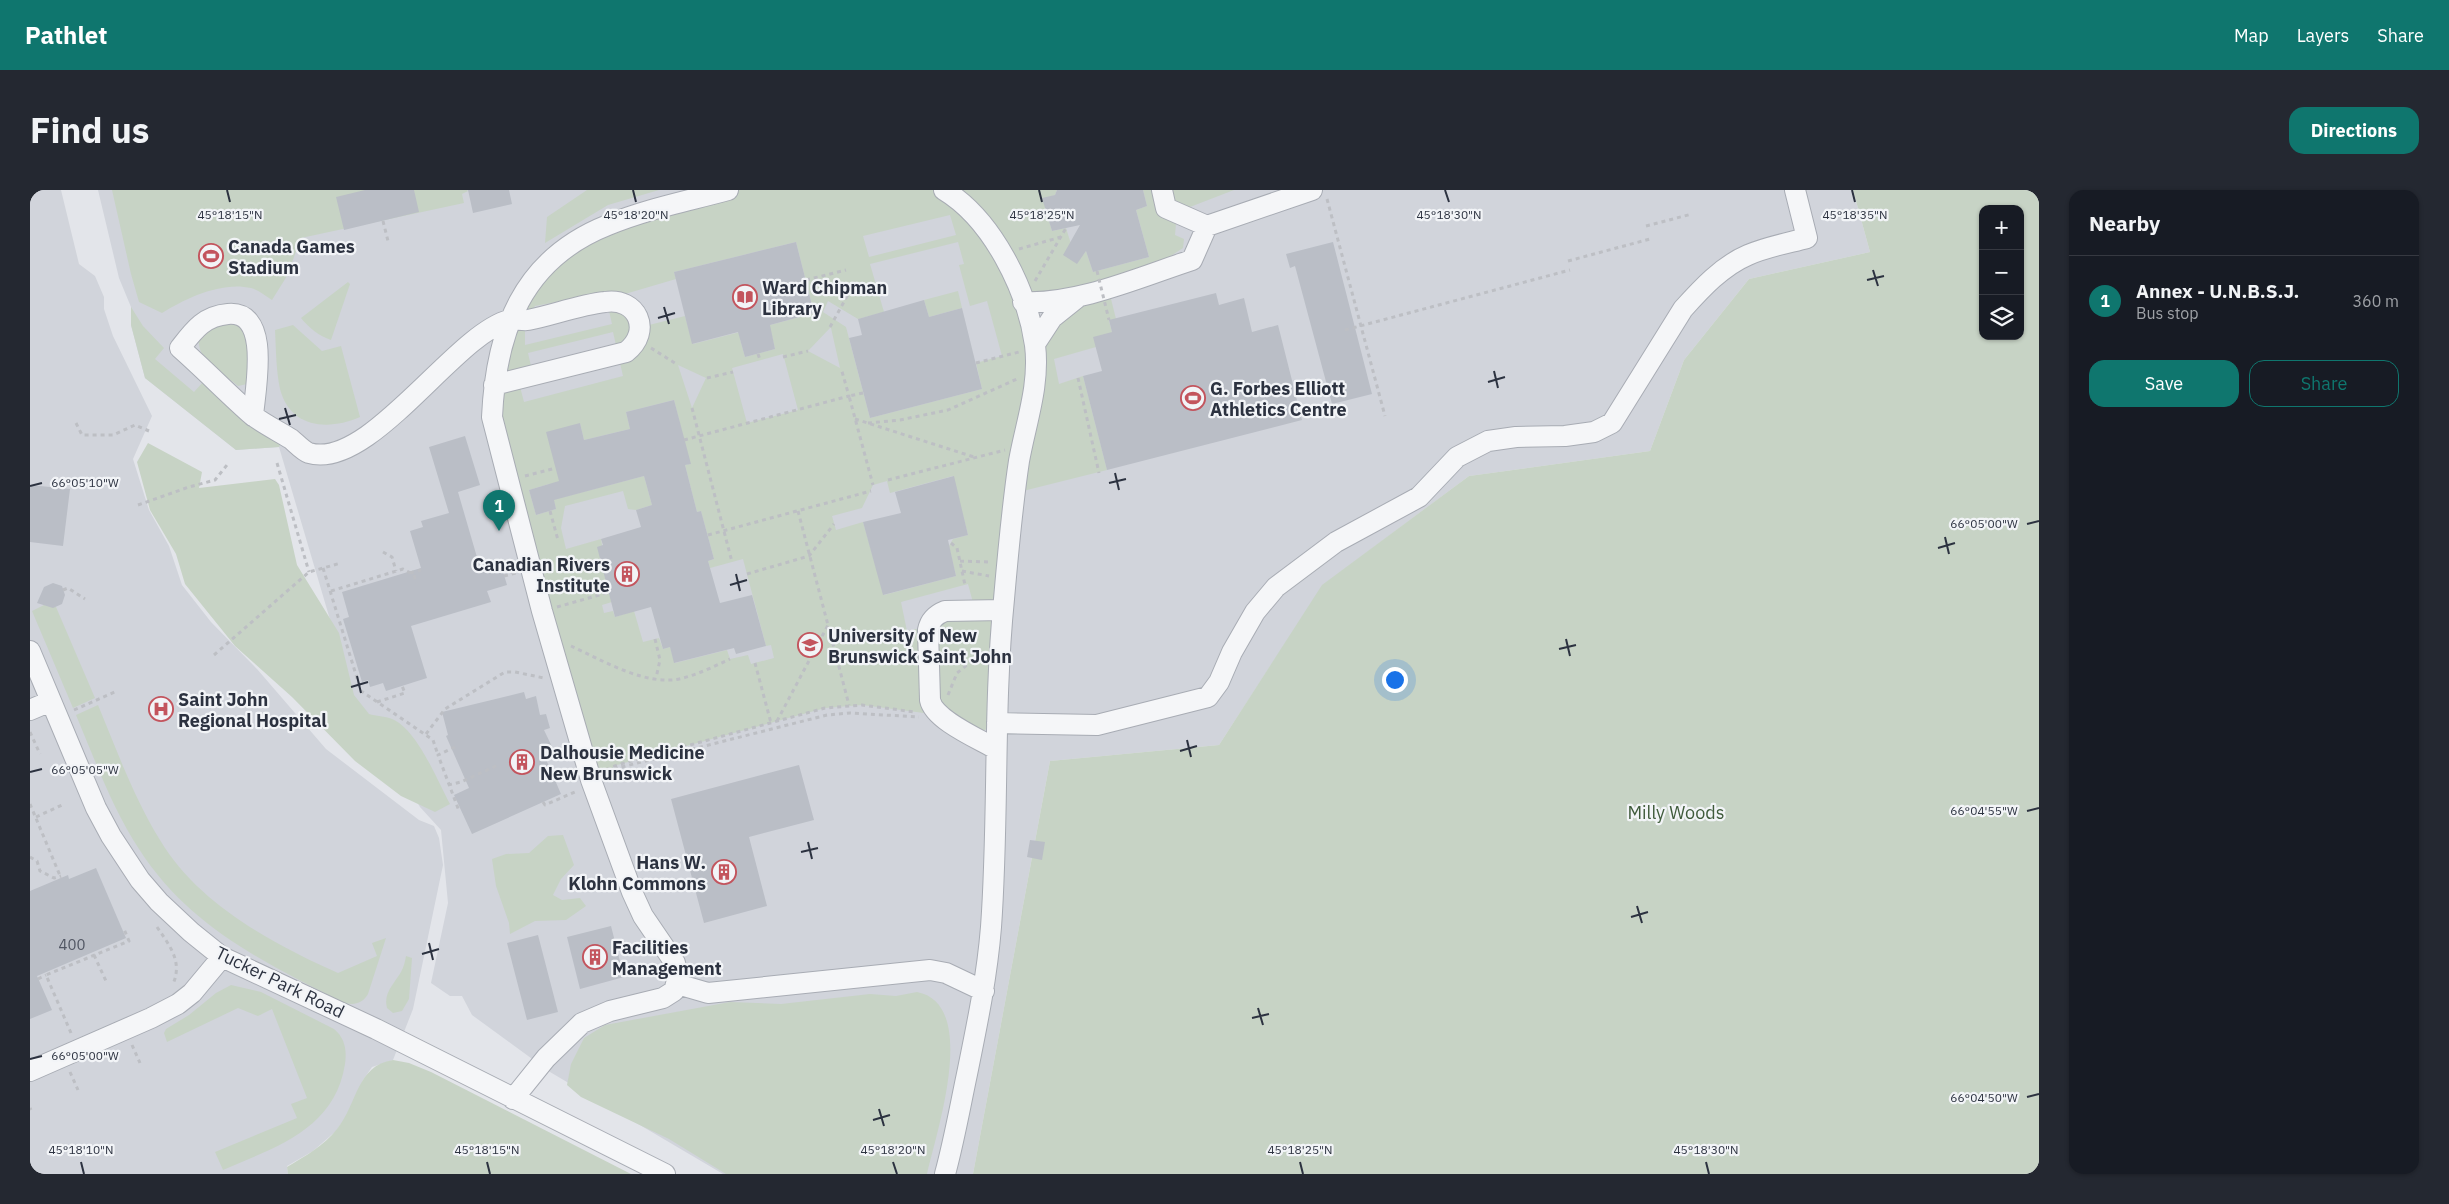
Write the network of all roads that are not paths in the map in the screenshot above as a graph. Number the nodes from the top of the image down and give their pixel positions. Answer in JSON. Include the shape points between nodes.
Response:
{"nodes":[{"id":1,"x":728,"y":190,"type":"edge"},
{"id":2,"x":945,"y":190,"type":"edge"},
{"id":3,"x":1162,"y":190,"type":"edge"},
{"id":4,"x":1312,"y":190,"type":"edge"},
{"id":5,"x":1794,"y":190,"type":"edge"},
{"id":6,"x":1207,"y":226,"type":"junction"},
{"id":7,"x":1085,"y":294,"type":"junction"},
{"id":8,"x":1023,"y":302,"type":"junction"},
{"id":9,"x":510,"y":319,"type":"junction"},
{"id":10,"x":1035,"y":344,"type":"junction"},
{"id":11,"x":494,"y":385,"type":"junction"},
{"id":12,"x":253,"y":416,"type":"junction"},
{"id":13,"x":1003,"y":610,"type":"junction"},
{"id":14,"x":30,"y":651,"type":"edge"},
{"id":15,"x":51,"y":701,"type":"junction"},
{"id":16,"x":30,"y":710,"type":"edge"},
{"id":17,"x":998,"y":723,"type":"junction"},
{"id":18,"x":996,"y":749,"type":"junction"},
{"id":19,"x":222,"y":957,"type":"junction"},
{"id":20,"x":677,"y":984,"type":"junction"},
{"id":21,"x":984,"y":991,"type":"junction"},
{"id":22,"x":30,"y":1071,"type":"edge"},
{"id":23,"x":513,"y":1099,"type":"junction"},
{"id":24,"x":948,"y":1169,"type":"edge"},
{"id":25,"x":665,"y":1174,"type":"edge"}],
"edges":[{"from":1,"to":9,"type":"street","via":[[653,210],[588,234],[549,262],[531,280]]},
{"from":2,"to":8,"type":"street","via":[[967,206],[992,235]]},
{"from":3,"to":6,"type":"street","via":[[1166,208]]},
{"from":4,"to":6,"type":"street"},
{"from":5,"to":17,"type":"street","via":[[1807,238],[1748,255],[1726,268],[1695,295],[1682,309],[1612,423],[1594,432],[1488,441],[1457,457],[1419,497],[1336,542],[1276,587],[1255,612],[1208,697],[1097,726]]},
{"from":6,"to":7,"type":"street","via":[[1192,260]]},
{"from":7,"to":8,"type":"street","via":[[1044,303]]},
{"from":7,"to":10,"type":"street","via":[[1052,318]]},
{"from":8,"to":10,"type":"street"},
{"from":9,"to":11,"type":"street","via":[[502,341]]},
{"from":9,"to":11,"type":"street","via":[[525,321],[607,301],[617,302],[634,311],[641,331],[638,340],[626,352]]},
{"from":9,"to":12,"type":"street","via":[[480,336],[375,430],[338,451],[308,453]]},
{"from":10,"to":13,"type":"street","via":[[1034,394],[1022,445]]},
{"from":11,"to":20,"type":"street","via":[[492,417],[542,611],[591,780],[643,916],[678,969]]},
{"from":12,"to":12,"type":"street","via":[[180,348],[200,324],[210,318],[235,313],[246,318],[253,327],[258,350]]},
{"from":13,"to":17,"type":"street"},
{"from":13,"to":18,"type":"street","via":[[945,612],[929,622],[930,712]]},
{"from":14,"to":15,"type":"street","name":"Tucker Park Road"},
{"from":15,"to":16,"type":"street"},
{"from":15,"to":19,"type":"street","name":"Tucker Park Road","via":[[96,808],[125,859],[159,902]]},
{"from":17,"to":18,"type":"street"},
{"from":18,"to":21,"type":"street","via":[[992,912]]},
{"from":19,"to":22,"type":"street","via":[[192,993],[178,1004]]},
{"from":19,"to":23,"type":"street","name":"Tucker Park Road"},
{"from":20,"to":21,"type":"street","via":[[708,993],[930,970],[946,973]]},
{"from":20,"to":23,"type":"street","via":[[674,991],[663,998],[610,1011],[582,1023],[546,1058]]},
{"from":21,"to":24,"type":"street"},
{"from":23,"to":25,"type":"street","name":"Tucker Park Road"}]}
